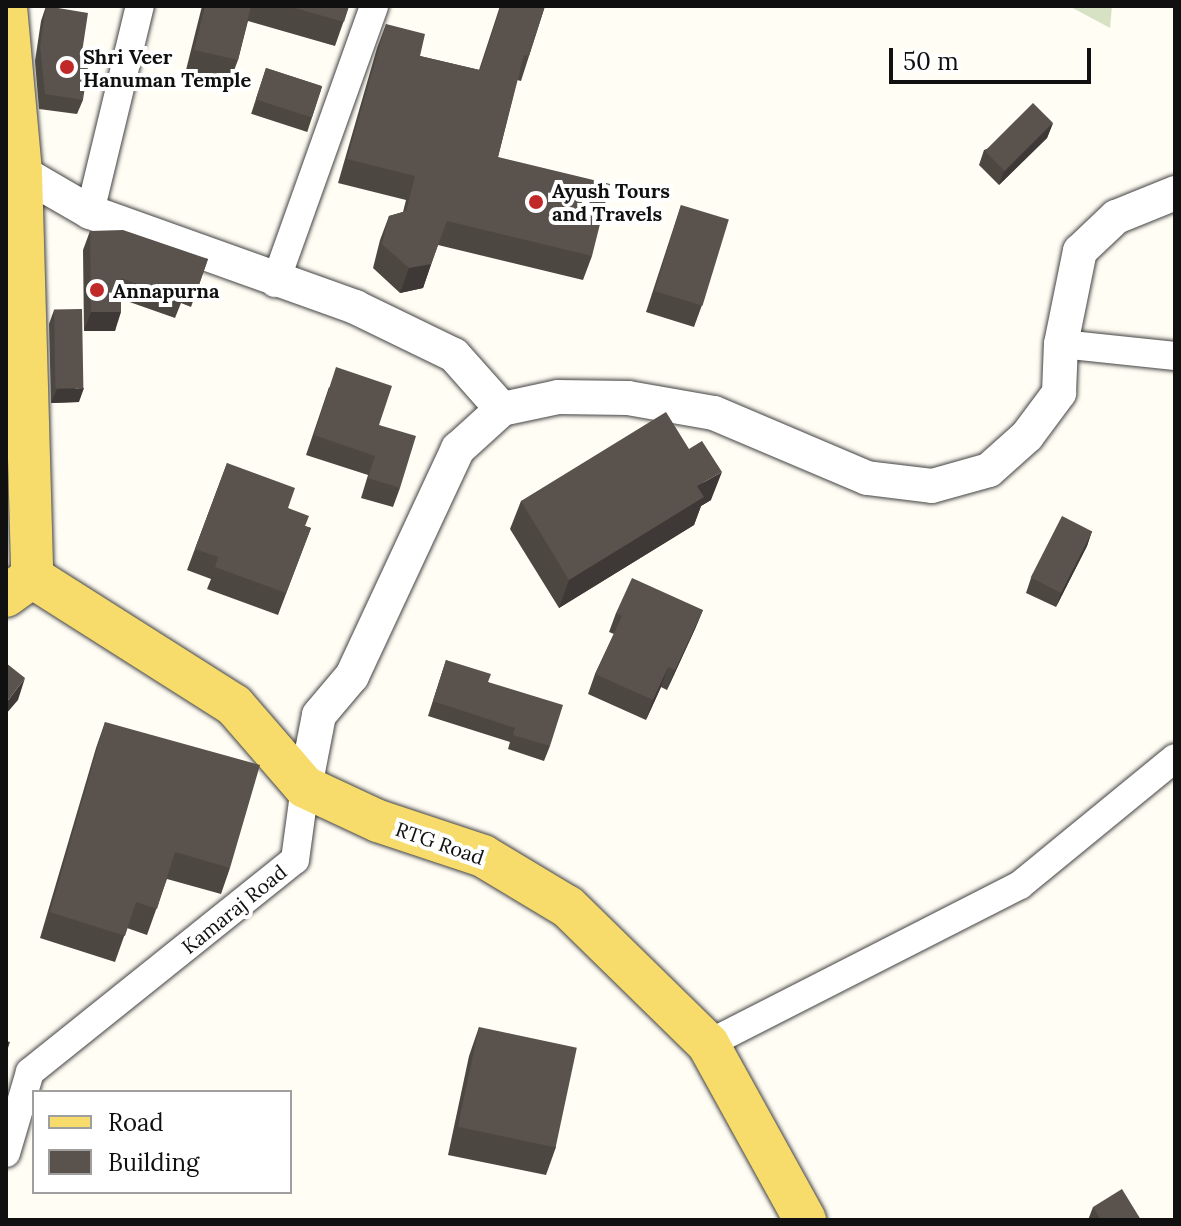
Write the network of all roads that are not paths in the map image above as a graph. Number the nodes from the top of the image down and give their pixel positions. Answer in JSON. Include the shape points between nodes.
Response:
{"nodes":[{"id":1,"x":140,"y":6,"type":"edge"},
{"id":2,"x":374,"y":6,"type":"edge"},
{"id":3,"x":6,"y":7,"type":"edge"},
{"id":4,"x":21,"y":172,"type":"junction"},
{"id":5,"x":1175,"y":193,"type":"edge"},
{"id":6,"x":90,"y":212,"type":"junction"},
{"id":7,"x":275,"y":283,"type":"junction"},
{"id":8,"x":1061,"y":344,"type":"junction"},
{"id":9,"x":1175,"y":356,"type":"edge"},
{"id":10,"x":502,"y":409,"type":"junction"},
{"id":11,"x":19,"y":586,"type":"edge"},
{"id":12,"x":1175,"y":758,"type":"edge"},
{"id":13,"x":305,"y":787,"type":"junction"},
{"id":14,"x":708,"y":1044,"type":"junction"},
{"id":15,"x":6,"y":1153,"type":"edge"},
{"id":16,"x":805,"y":1220,"type":"edge"}],
"edges":[{"from":1,"to":6,"type":"street"},
{"from":2,"to":7,"type":"street"},
{"from":3,"to":4,"type":"main road"},
{"from":4,"to":6,"type":"street"},
{"from":4,"to":11,"type":"main road"},
{"from":5,"to":8,"type":"street","via":[[1116,217],[1080,251]]},
{"from":6,"to":7,"type":"street"},
{"from":7,"to":10,"type":"street","via":[[355,307],[454,355]]},
{"from":8,"to":9,"type":"street"},
{"from":8,"to":10,"type":"street","via":[[1059,393],[1027,436],[989,470],[932,486],[867,478],[714,413],[628,398],[558,397]]},
{"from":10,"to":13,"type":"street","name":"Kamaraj Road","via":[[458,449],[352,676],[319,715]]},
{"from":11,"to":13,"type":"main road","name":"RTG Road","via":[[234,705]]},
{"from":12,"to":14,"type":"street","via":[[1020,885]]},
{"from":13,"to":14,"type":"main road","name":"RTG Road","via":[[378,821],[483,856],[568,907]]},
{"from":13,"to":15,"type":"street","name":"Kamaraj Road","via":[[295,860],[30,1072]]},
{"from":14,"to":16,"type":"main road","name":"RTG Road"}]}
